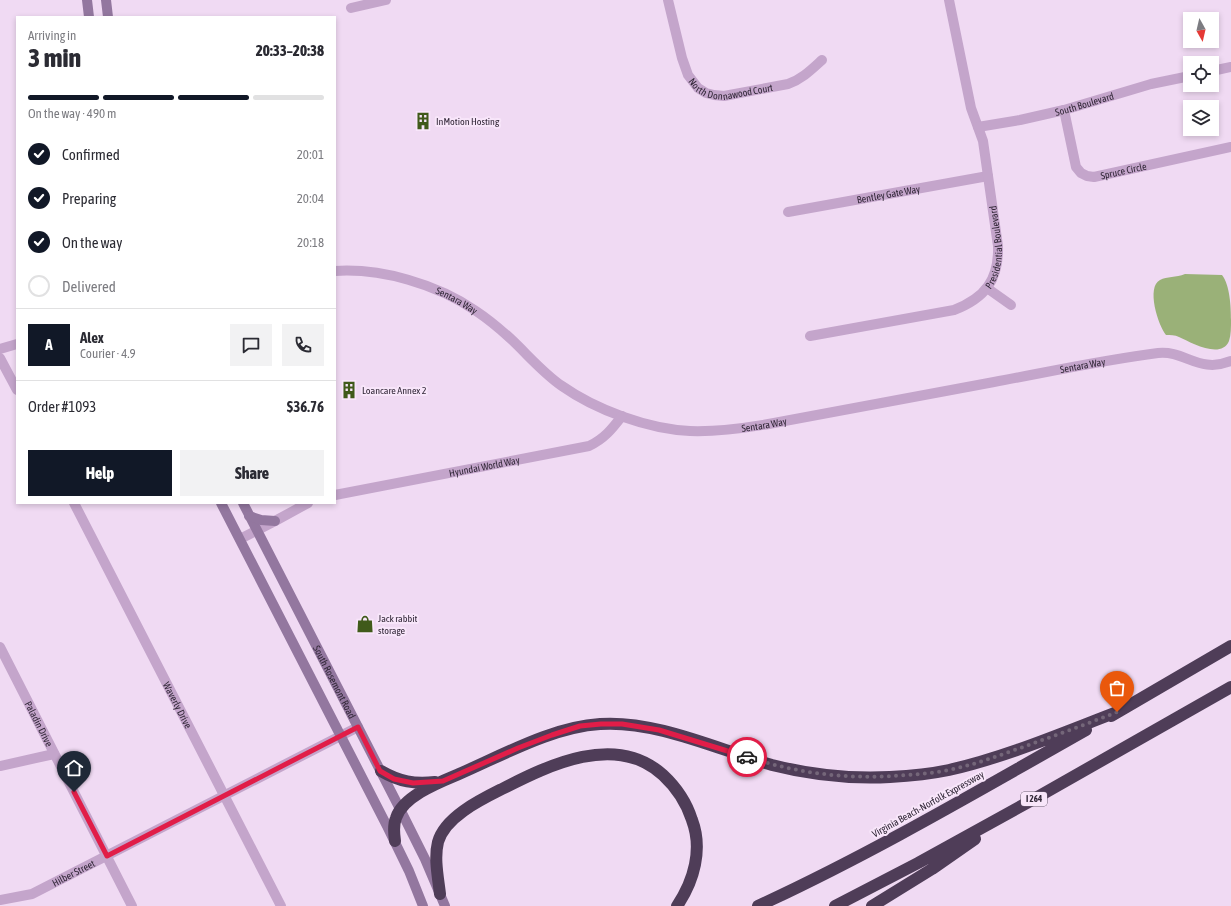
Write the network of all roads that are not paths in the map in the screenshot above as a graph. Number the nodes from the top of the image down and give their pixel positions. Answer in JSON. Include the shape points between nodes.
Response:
{"nodes":[{"id":1,"x":87,"y":0,"type":"edge"},
{"id":2,"x":106,"y":0,"type":"edge"},
{"id":3,"x":386,"y":0,"type":"edge"},
{"id":4,"x":668,"y":0,"type":"edge"},
{"id":5,"x":948,"y":0,"type":"edge"},
{"id":6,"x":350,"y":8,"type":"dead end"},
{"id":7,"x":89,"y":16,"type":"edge"},
{"id":8,"x":108,"y":16,"type":"edge"},
{"id":9,"x":822,"y":60,"type":"dead end"},
{"id":10,"x":1231,"y":67,"type":"edge"},
{"id":11,"x":1219,"y":70,"type":"edge"},
{"id":12,"x":1183,"y":77,"type":"edge"},
{"id":13,"x":1064,"y":110,"type":"junction"},
{"id":14,"x":978,"y":127,"type":"junction"},
{"id":15,"x":1231,"y":147,"type":"edge"},
{"id":16,"x":988,"y":176,"type":"junction"},
{"id":17,"x":788,"y":212,"type":"dead end"},
{"id":18,"x":336,"y":271,"type":"edge"},
{"id":19,"x":987,"y":288,"type":"junction"},
{"id":20,"x":1012,"y":305,"type":"dead end"},
{"id":21,"x":810,"y":336,"type":"dead end"},
{"id":22,"x":16,"y":344,"type":"edge"},
{"id":23,"x":0,"y":349,"type":"edge"},
{"id":24,"x":0,"y":358,"type":"edge"},
{"id":25,"x":1231,"y":361,"type":"edge"},
{"id":26,"x":16,"y":388,"type":"edge"},
{"id":27,"x":622,"y":416,"type":"junction"},
{"id":28,"x":336,"y":495,"type":"edge"},
{"id":29,"x":75,"y":504,"type":"edge"},
{"id":30,"x":222,"y":504,"type":"edge"},
{"id":31,"x":243,"y":504,"type":"edge"},
{"id":32,"x":306,"y":504,"type":"edge"},
{"id":33,"x":249,"y":516,"type":"junction"},
{"id":34,"x":275,"y":521,"type":"junction"},
{"id":35,"x":257,"y":531,"type":"junction"},
{"id":36,"x":240,"y":539,"type":"junction"},
{"id":37,"x":1231,"y":646,"type":"edge"},
{"id":38,"x":0,"y":647,"type":"edge"},
{"id":39,"x":1231,"y":687,"type":"edge"},
{"id":40,"x":1117,"y":712,"type":"junction"},
{"id":41,"x":358,"y":727,"type":"junction"},
{"id":42,"x":341,"y":736,"type":"junction"},
{"id":43,"x":54,"y":754,"type":"junction"},
{"id":44,"x":0,"y":766,"type":"edge"},
{"id":45,"x":380,"y":771,"type":"junction"},
{"id":46,"x":443,"y":781,"type":"junction"},
{"id":47,"x":226,"y":795,"type":"junction"},
{"id":48,"x":1034,"y":799,"type":"junction"},
{"id":49,"x":400,"y":809,"type":"junction"},
{"id":50,"x":395,"y":841,"type":"junction"},
{"id":51,"x":107,"y":856,"type":"junction"},
{"id":52,"x":440,"y":894,"type":"junction"},
{"id":53,"x":0,"y":900,"type":"edge"},
{"id":54,"x":132,"y":906,"type":"edge"},
{"id":55,"x":281,"y":906,"type":"edge"},
{"id":56,"x":423,"y":906,"type":"edge"},
{"id":57,"x":445,"y":906,"type":"edge"},
{"id":58,"x":676,"y":906,"type":"edge"},
{"id":59,"x":758,"y":906,"type":"edge"},
{"id":60,"x":835,"y":906,"type":"edge"},
{"id":61,"x":872,"y":906,"type":"edge"}],
"edges":[{"from":1,"to":7,"type":"main road"},
{"from":2,"to":8,"type":"main road"},
{"from":3,"to":6,"type":"street"},
{"from":4,"to":9,"type":"street","name":"North Donnawood Court","via":[[688,75],[698,88],[706,93],[724,96],[788,84],[806,75]]},
{"from":5,"to":14,"type":"street","name":"Presidential Boulevard","via":[[971,108]]},
{"from":10,"to":11,"type":"street"},
{"from":12,"to":13,"type":"street","name":"South Boulevard","via":[[1151,84]]},
{"from":13,"to":14,"type":"street","name":"South Boulevard"},
{"from":13,"to":15,"type":"street","name":"Spruce Circle","via":[[1075,164],[1087,176],[1094,177]]},
{"from":14,"to":16,"type":"street","name":"Presidential Boulevard","via":[[983,141]]},
{"from":16,"to":17,"type":"street","name":"Bentley Gate Way"},
{"from":16,"to":19,"type":"street","name":"Presidential Boulevard","via":[[998,256],[996,271]]},
{"from":18,"to":27,"type":"street","name":"Sentara Way","via":[[349,270],[393,276],[436,289],[456,299],[491,322],[562,387]]},
{"from":19,"to":20,"type":"street"},
{"from":19,"to":21,"type":"street","name":"Presidential Boulevard","via":[[978,298],[954,310]]},
{"from":22,"to":23,"type":"street"},
{"from":24,"to":26,"type":"street"},
{"from":25,"to":27,"type":"street","name":"Sentara Way","via":[[1203,364],[1173,354],[1160,353],[737,429],[688,431]]},
{"from":27,"to":28,"type":"street","name":"Hyundai World Way","via":[[607,434],[589,446]]},
{"from":29,"to":47,"type":"street","name":"Waverly Drive"},
{"from":30,"to":36,"type":"main road","name":"South Rosemont Road"},
{"from":31,"to":33,"type":"main road","name":"South Rosemont Road"},
{"from":32,"to":34,"type":"street"},
{"from":33,"to":34,"type":"main road"},
{"from":33,"to":35,"type":"main road","name":"South Rosemont Road"},
{"from":34,"to":35,"type":"street"},
{"from":35,"to":36,"type":"street"},
{"from":35,"to":41,"type":"main road","name":"South Rosemont Road"},
{"from":36,"to":42,"type":"main road","name":"South Rosemont Road"},
{"from":37,"to":40,"type":"highway","name":"Virginia Beach-Norfolk Expressway"},
{"from":38,"to":43,"type":"street","name":"Paladin Drive"},
{"from":39,"to":48,"type":"highway","number":"I 264"},
{"from":40,"to":46,"type":"highway","via":[[985,760],[926,774],[889,777],[824,775],[771,765],[659,730],[622,724],[601,724],[580,726],[552,735]]},
{"from":40,"to":59,"type":"highway","name":"Virginia Beach-Norfolk Expressway","via":[[931,818]]},
{"from":41,"to":42,"type":"street","name":"Hilber Street"},
{"from":41,"to":45,"type":"main road","name":"South Rosemont Road"},
{"from":42,"to":47,"type":"street","name":"Hilber Street"},
{"from":42,"to":50,"type":"main road","name":"South Rosemont Road"},
{"from":43,"to":44,"type":"street"},
{"from":43,"to":51,"type":"street","name":"Paladin Drive"},
{"from":45,"to":46,"type":"highway","via":[[394,779],[413,783]]},
{"from":45,"to":49,"type":"main road","name":"South Rosemont Road"},
{"from":46,"to":49,"type":"highway","via":[[406,802]]},
{"from":47,"to":51,"type":"street","name":"Hilber Street"},
{"from":47,"to":55,"type":"street","name":"Waverly Drive"},
{"from":48,"to":60,"type":"highway","number":"I 264"},
{"from":48,"to":61,"type":"highway","via":[[932,869]]},
{"from":49,"to":50,"type":"highway","via":[[394,825]]},
{"from":49,"to":52,"type":"main road","name":"South Rosemont Road"},
{"from":50,"to":56,"type":"main road","name":"South Rosemont Road"},
{"from":51,"to":53,"type":"street","name":"Hilber Street","via":[[32,894]]},
{"from":51,"to":54,"type":"street","name":"Paladin Drive"},
{"from":52,"to":57,"type":"main road","name":"South Rosemont Road"},
{"from":52,"to":58,"type":"highway","via":[[436,852],[443,830],[451,821],[486,797],[547,768],[587,756],[615,754],[646,763],[658,771],[673,785],[688,806],[697,840],[697,855],[689,884]]}]}
